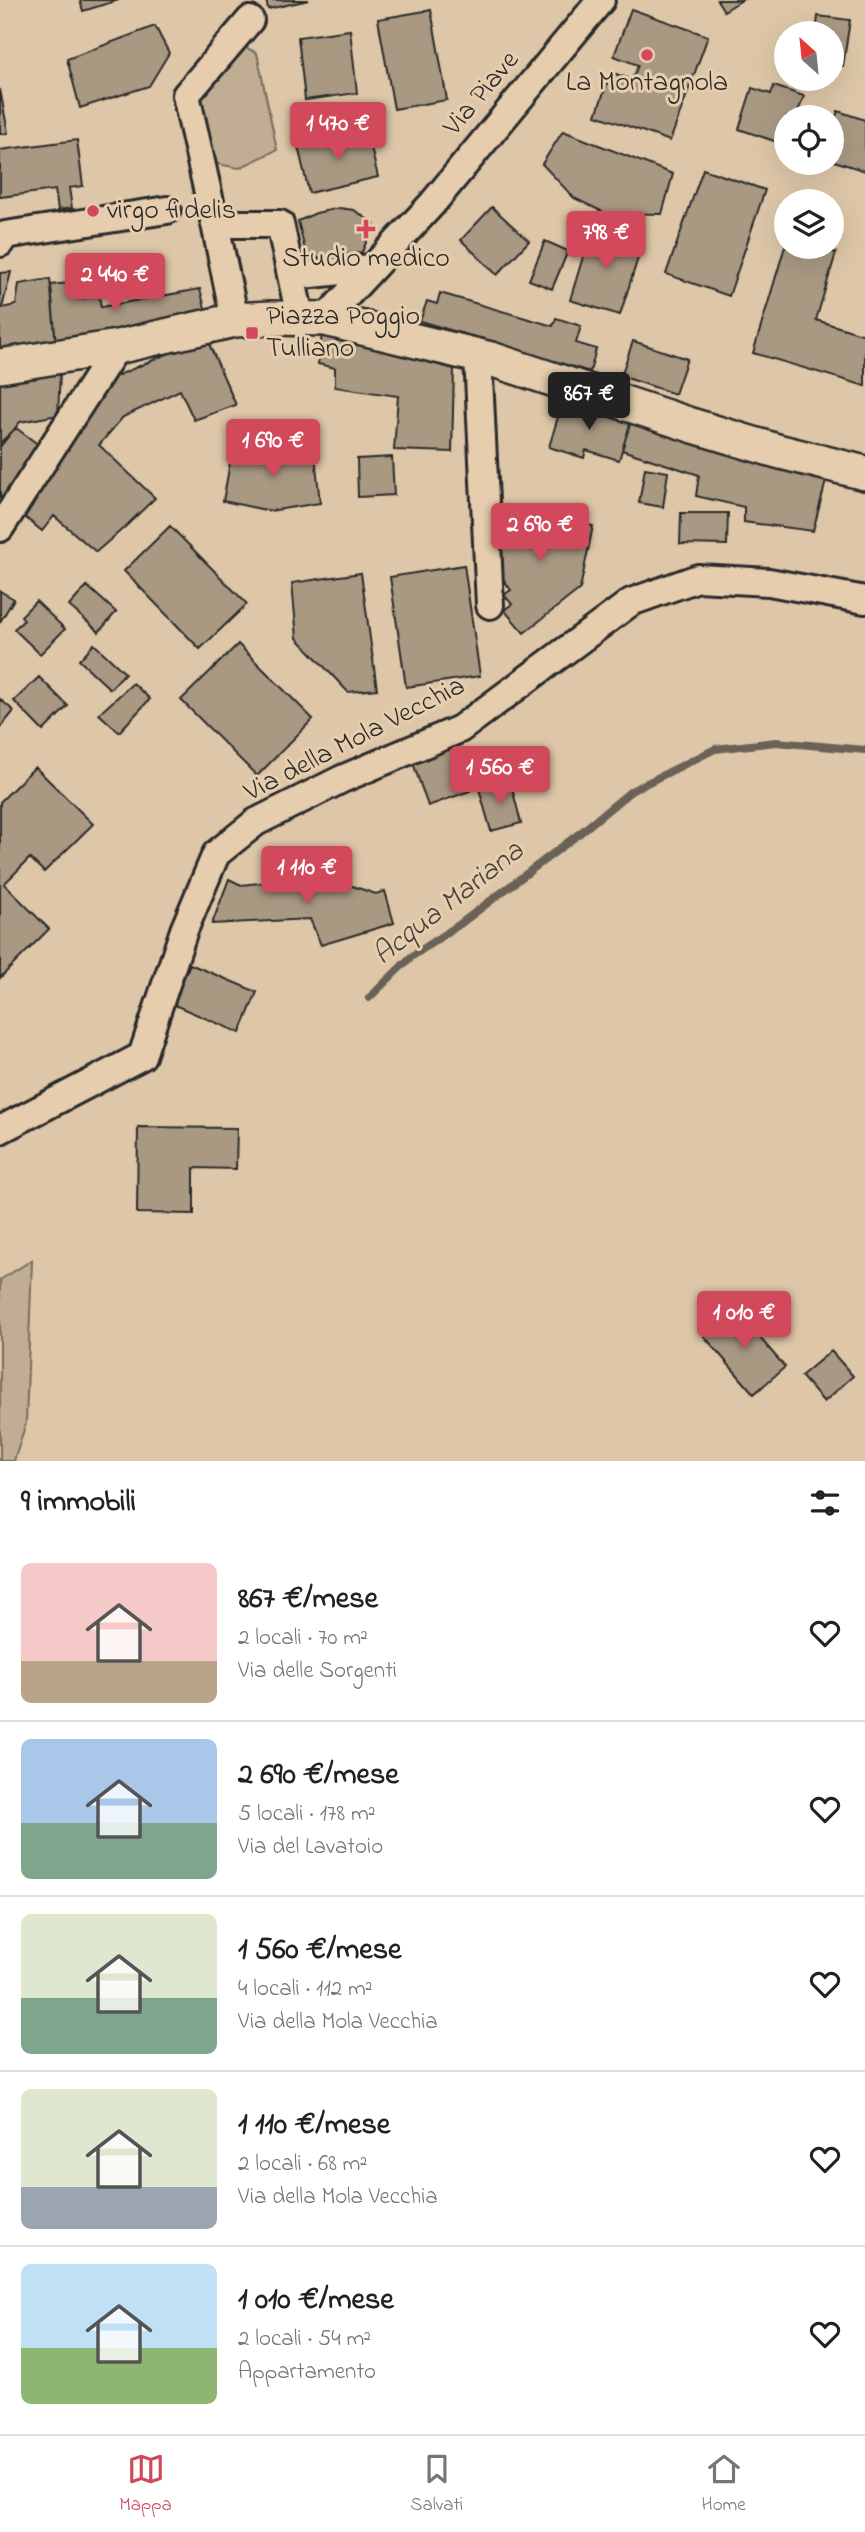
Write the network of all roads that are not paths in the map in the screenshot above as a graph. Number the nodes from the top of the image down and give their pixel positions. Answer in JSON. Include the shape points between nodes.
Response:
{"nodes":[{"id":1,"x":601,"y":0,"type":"edge"},
{"id":2,"x":250,"y":20,"type":"dead end"},
{"id":3,"x":167,"y":210,"type":"dead end"},
{"id":4,"x":215,"y":224,"type":"junction"},
{"id":5,"x":0,"y":243,"type":"edge"},
{"id":6,"x":371,"y":268,"type":"junction"},
{"id":7,"x":292,"y":276,"type":"junction"},
{"id":8,"x":313,"y":318,"type":"junction"},
{"id":9,"x":235,"y":320,"type":"junction"},
{"id":10,"x":117,"y":347,"type":"junction"},
{"id":11,"x":478,"y":356,"type":"junction"},
{"id":12,"x":0,"y":366,"type":"edge"},
{"id":13,"x":865,"y":473,"type":"edge"},
{"id":14,"x":0,"y":528,"type":"edge"},
{"id":15,"x":865,"y":600,"type":"edge"},
{"id":16,"x":490,"y":605,"type":"dead end"},
{"id":17,"x":0,"y":1130,"type":"edge"}],
"edges":[{"from":1,"to":6,"type":"street","name":"Via Piave","via":[[432,204]]},
{"from":2,"to":4,"type":"street","via":[[187,95]]},
{"from":3,"to":5,"type":"street","via":[[5,235]]},
{"from":4,"to":7,"type":"street","via":[[280,224]]},
{"from":4,"to":9,"type":"street"},
{"from":6,"to":7,"type":"street"},
{"from":6,"to":8,"type":"street","name":"Via Piave"},
{"from":7,"to":8,"type":"street"},
{"from":8,"to":9,"type":"main road"},
{"from":8,"to":11,"type":"main road"},
{"from":9,"to":10,"type":"main road"},
{"from":10,"to":12,"type":"main road"},
{"from":10,"to":14,"type":"street"},
{"from":11,"to":13,"type":"main road","via":[[704,429]]},
{"from":11,"to":16,"type":"street"},
{"from":15,"to":17,"type":"street","name":"Via della Mola Vecchia","via":[[769,582],[698,578],[631,602],[460,729],[256,822],[216,854],[184,930],[142,1056]]}]}
